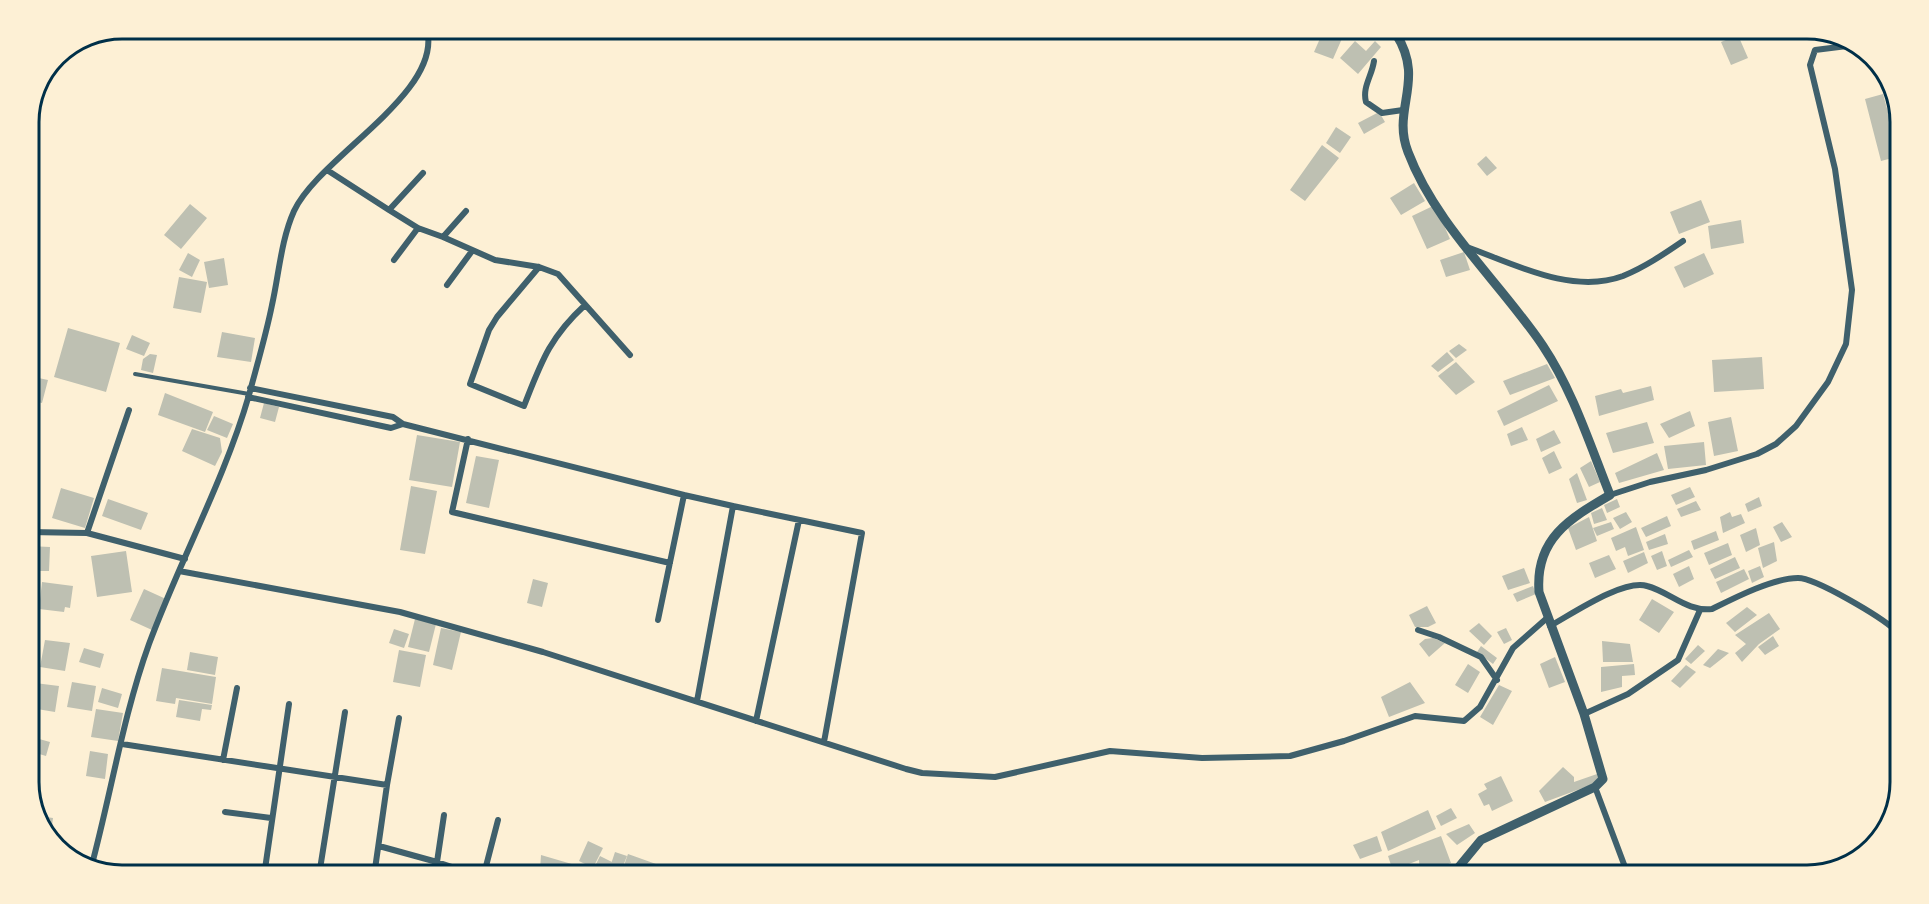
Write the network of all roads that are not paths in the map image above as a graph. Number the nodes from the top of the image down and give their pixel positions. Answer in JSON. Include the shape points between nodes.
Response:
{"nodes":[{"id":1,"x":427,"y":39,"type":"edge"},
{"id":2,"x":1399,"y":39,"type":"edge"},
{"id":3,"x":1842,"y":47,"type":"edge"},
{"id":4,"x":1374,"y":61,"type":"dead end"},
{"id":5,"x":1403,"y":110,"type":"junction"},
{"id":6,"x":327,"y":170,"type":"junction"},
{"id":7,"x":423,"y":173,"type":"dead end"},
{"id":8,"x":389,"y":210,"type":"junction"},
{"id":9,"x":466,"y":211,"type":"dead end"},
{"id":10,"x":418,"y":228,"type":"junction"},
{"id":11,"x":443,"y":237,"type":"junction"},
{"id":12,"x":1683,"y":241,"type":"dead end"},
{"id":13,"x":1466,"y":246,"type":"junction"},
{"id":14,"x":472,"y":251,"type":"junction"},
{"id":15,"x":394,"y":260,"type":"dead end"},
{"id":16,"x":539,"y":267,"type":"junction"},
{"id":17,"x":447,"y":285,"type":"dead end"},
{"id":18,"x":585,"y":305,"type":"junction"},
{"id":19,"x":630,"y":355,"type":"dead end"},
{"id":20,"x":135,"y":374,"type":"dead end"},
{"id":21,"x":249,"y":393,"type":"junction"},
{"id":22,"x":129,"y":410,"type":"dead end"},
{"id":23,"x":403,"y":424,"type":"junction"},
{"id":24,"x":468,"y":439,"type":"junction"},
{"id":25,"x":684,"y":495,"type":"junction"},
{"id":26,"x":1610,"y":495,"type":"junction"},
{"id":27,"x":733,"y":506,"type":"junction"},
{"id":28,"x":799,"y":520,"type":"junction"},
{"id":29,"x":39,"y":532,"type":"edge"},
{"id":30,"x":87,"y":533,"type":"junction"},
{"id":31,"x":185,"y":559,"type":"junction"},
{"id":32,"x":670,"y":563,"type":"junction"},
{"id":33,"x":179,"y":571,"type":"junction"},
{"id":34,"x":1700,"y":610,"type":"junction"},
{"id":35,"x":658,"y":620,"type":"dead end"},
{"id":36,"x":1549,"y":622,"type":"junction"},
{"id":37,"x":1890,"y":625,"type":"edge"},
{"id":38,"x":1418,"y":630,"type":"dead end"},
{"id":39,"x":1497,"y":680,"type":"junction"},
{"id":40,"x":237,"y":688,"type":"dead end"},
{"id":41,"x":697,"y":701,"type":"junction"},
{"id":42,"x":289,"y":704,"type":"dead end"},
{"id":43,"x":345,"y":712,"type":"dead end"},
{"id":44,"x":1584,"y":714,"type":"junction"},
{"id":45,"x":399,"y":718,"type":"dead end"},
{"id":46,"x":756,"y":721,"type":"junction"},
{"id":47,"x":824,"y":742,"type":"junction"},
{"id":48,"x":122,"y":744,"type":"junction"},
{"id":49,"x":223,"y":760,"type":"junction"},
{"id":50,"x":277,"y":768,"type":"junction"},
{"id":51,"x":334,"y":777,"type":"junction"},
{"id":52,"x":387,"y":785,"type":"junction"},
{"id":53,"x":1595,"y":788,"type":"junction"},
{"id":54,"x":225,"y":812,"type":"dead end"},
{"id":55,"x":444,"y":815,"type":"dead end"},
{"id":56,"x":271,"y":818,"type":"junction"},
{"id":57,"x":498,"y":820,"type":"dead end"},
{"id":58,"x":379,"y":846,"type":"junction"},
{"id":59,"x":93,"y":860,"type":"edge"},
{"id":60,"x":437,"y":862,"type":"junction"},
{"id":61,"x":265,"y":865,"type":"edge"},
{"id":62,"x":321,"y":865,"type":"edge"},
{"id":63,"x":376,"y":865,"type":"edge"},
{"id":64,"x":446,"y":865,"type":"edge"},
{"id":65,"x":486,"y":865,"type":"edge"},
{"id":66,"x":1460,"y":865,"type":"edge"},
{"id":67,"x":1624,"y":865,"type":"edge"}],
"edges":[{"from":1,"to":6,"type":"street","via":[[421,72],[394,105]]},
{"from":2,"to":5,"type":"street","via":[[1410,68]]},
{"from":3,"to":26,"type":"street","via":[[1815,50],[1810,65],[1835,169],[1852,290],[1846,344],[1828,382],[1796,426],[1757,454]]},
{"from":4,"to":5,"type":"street","via":[[1364,92],[1366,102],[1382,113]]},
{"from":5,"to":13,"type":"street","via":[[1407,151],[1430,197]]},
{"from":6,"to":8,"type":"street"},
{"from":6,"to":21,"type":"street","via":[[303,196],[286,232],[272,307]]},
{"from":7,"to":8,"type":"street"},
{"from":8,"to":10,"type":"street"},
{"from":9,"to":11,"type":"street"},
{"from":10,"to":11,"type":"street"},
{"from":10,"to":15,"type":"street"},
{"from":11,"to":14,"type":"street"},
{"from":12,"to":13,"type":"street","via":[[1621,276],[1593,282],[1534,272]]},
{"from":13,"to":26,"type":"street","via":[[1542,345],[1562,378]]},
{"from":14,"to":16,"type":"street","via":[[495,260]]},
{"from":14,"to":17,"type":"street"},
{"from":16,"to":18,"type":"street","via":[[558,274]]},
{"from":16,"to":18,"type":"street","via":[[493,324],[470,384],[524,406],[550,344]]},
{"from":18,"to":19,"type":"street"},
{"from":20,"to":21,"type":"lane"},
{"from":21,"to":23,"type":"street","via":[[393,417]]},
{"from":21,"to":23,"type":"street","via":[[391,428]]},
{"from":21,"to":31,"type":"street"},
{"from":22,"to":30,"type":"street"},
{"from":23,"to":24,"type":"street"},
{"from":24,"to":25,"type":"street"},
{"from":24,"to":32,"type":"street","via":[[452,512]]},
{"from":25,"to":27,"type":"street"},
{"from":25,"to":32,"type":"street"},
{"from":26,"to":36,"type":"street","via":[[1574,516],[1546,548],[1538,577]]},
{"from":27,"to":28,"type":"street"},
{"from":27,"to":41,"type":"street"},
{"from":28,"to":46,"type":"street"},
{"from":28,"to":47,"type":"street","via":[[862,533]]},
{"from":29,"to":30,"type":"street"},
{"from":30,"to":31,"type":"street"},
{"from":31,"to":33,"type":"street"},
{"from":32,"to":35,"type":"street"},
{"from":33,"to":41,"type":"street","via":[[400,612]]},
{"from":33,"to":48,"type":"street","via":[[146,655]]},
{"from":34,"to":36,"type":"street","via":[[1649,586],[1637,585]]},
{"from":34,"to":37,"type":"street","via":[[1712,609],[1782,579],[1801,578]]},
{"from":34,"to":44,"type":"street","via":[[1678,660],[1628,694]]},
{"from":36,"to":39,"type":"street","via":[[1513,648]]},
{"from":36,"to":44,"type":"street"},
{"from":38,"to":39,"type":"street","via":[[1481,657]]},
{"from":39,"to":47,"type":"street","via":[[1480,707],[1464,721],[1414,716],[1290,756],[1202,758],[1110,751],[995,777],[922,773]]},
{"from":40,"to":49,"type":"street"},
{"from":41,"to":46,"type":"street"},
{"from":42,"to":50,"type":"street"},
{"from":43,"to":51,"type":"street"},
{"from":44,"to":53,"type":"street","via":[[1604,774]]},
{"from":45,"to":52,"type":"street"},
{"from":46,"to":47,"type":"street"},
{"from":48,"to":49,"type":"street"},
{"from":48,"to":59,"type":"street"},
{"from":49,"to":50,"type":"street"},
{"from":50,"to":51,"type":"street"},
{"from":50,"to":56,"type":"street"},
{"from":51,"to":52,"type":"street"},
{"from":51,"to":62,"type":"street"},
{"from":52,"to":58,"type":"street"},
{"from":53,"to":66,"type":"street","via":[[1481,840]]},
{"from":53,"to":67,"type":"street"},
{"from":54,"to":56,"type":"street"},
{"from":55,"to":60,"type":"street"},
{"from":56,"to":61,"type":"street"},
{"from":57,"to":65,"type":"street"},
{"from":58,"to":60,"type":"street"},
{"from":58,"to":63,"type":"street"},
{"from":60,"to":64,"type":"street"}]}
